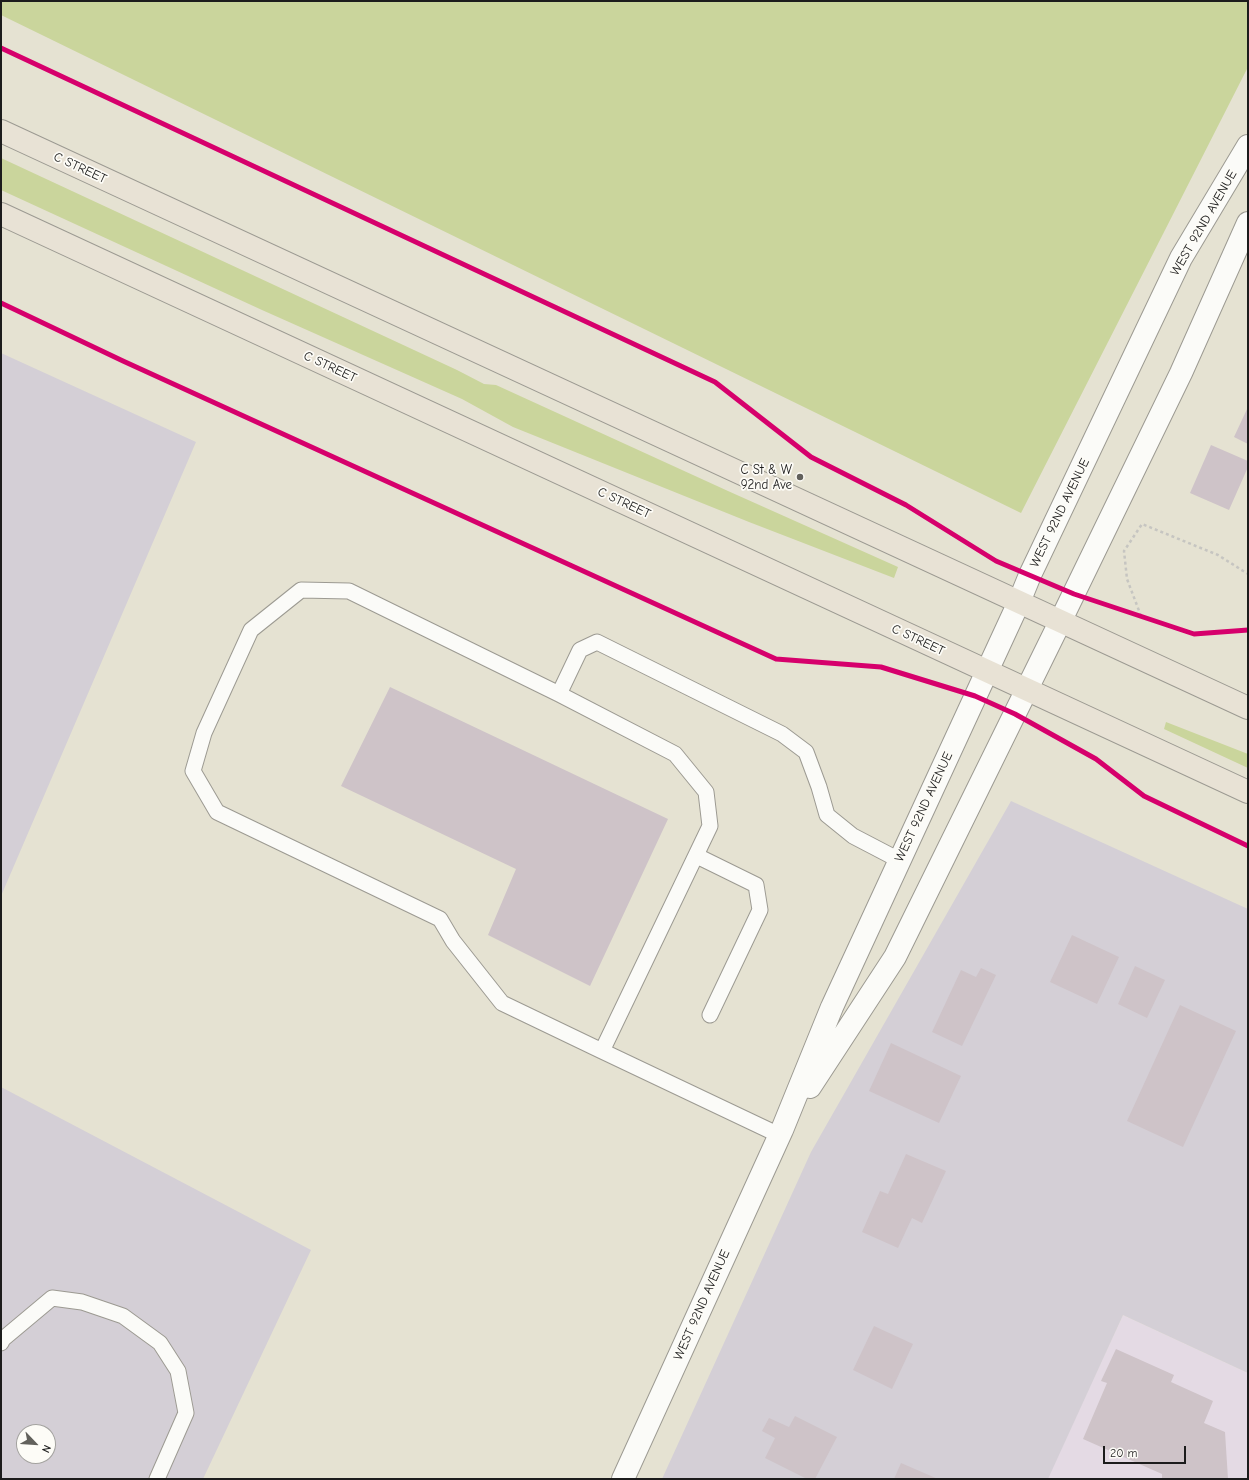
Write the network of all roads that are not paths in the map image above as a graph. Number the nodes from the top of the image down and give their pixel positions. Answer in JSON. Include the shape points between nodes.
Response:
{"nodes":[{"id":1,"x":1,"y":131,"type":"edge"},
{"id":2,"x":1248,"y":146,"type":"edge"},
{"id":3,"x":1,"y":214,"type":"edge"},
{"id":4,"x":1248,"y":223,"type":"edge"},
{"id":5,"x":1019,"y":602,"type":"junction"},
{"id":6,"x":1060,"y":622,"type":"junction"},
{"id":7,"x":986,"y":671,"type":"junction"},
{"id":8,"x":1026,"y":690,"type":"junction"},
{"id":9,"x":559,"y":694,"type":"junction"},
{"id":10,"x":1248,"y":708,"type":"edge"},
{"id":11,"x":1248,"y":792,"type":"edge"},
{"id":12,"x":697,"y":856,"type":"junction"},
{"id":13,"x":899,"y":860,"type":"junction"},
{"id":14,"x":710,"y":1015,"type":"dead end"},
{"id":15,"x":602,"y":1051,"type":"junction"},
{"id":16,"x":781,"y":1132,"type":"junction"},
{"id":17,"x":1,"y":1343,"type":"edge"},
{"id":18,"x":156,"y":1479,"type":"edge"},
{"id":19,"x":623,"y":1479,"type":"edge"}],
"edges":[{"from":1,"to":5,"type":"main road","name":"C STREET"},
{"from":2,"to":5,"type":"street","name":"WEST 92ND AVENUE","via":[[1182,258]]},
{"from":3,"to":7,"type":"main road","name":"C STREET"},
{"from":4,"to":6,"type":"street","name":"WEST 92ND AVENUE","via":[[1181,373]]},
{"from":5,"to":6,"type":"main road","name":"C STREET"},
{"from":5,"to":7,"type":"street","name":"WEST 92ND AVENUE"},
{"from":6,"to":8,"type":"street","name":"WEST 92ND AVENUE"},
{"from":6,"to":10,"type":"main road","name":"C STREET"},
{"from":7,"to":8,"type":"main road","name":"C STREET"},
{"from":7,"to":13,"type":"street","name":"WEST 92ND AVENUE"},
{"from":8,"to":11,"type":"main road","name":"C STREET"},
{"from":8,"to":16,"type":"street","name":"WEST 92ND AVENUE","via":[[895,957]]},
{"from":9,"to":12,"type":"lane","via":[[675,754],[706,792],[710,826]]},
{"from":9,"to":13,"type":"lane","via":[[580,650],[597,642],[782,734],[806,752],[827,815],[853,836]]},
{"from":9,"to":15,"type":"lane","via":[[349,591],[301,590],[251,630],[204,732],[193,771],[218,812],[440,919],[453,941],[502,1003]]},
{"from":12,"to":14,"type":"lane","via":[[756,885],[760,910]]},
{"from":12,"to":15,"type":"lane"},
{"from":13,"to":16,"type":"street","name":"WEST 92ND AVENUE","via":[[832,1007]]},
{"from":15,"to":16,"type":"lane"},
{"from":16,"to":19,"type":"street","name":"WEST 92ND AVENUE"},
{"from":17,"to":18,"type":"lane","via":[[52,1298],[82,1302],[124,1316],[160,1343],[178,1370],[186,1413]]}]}
